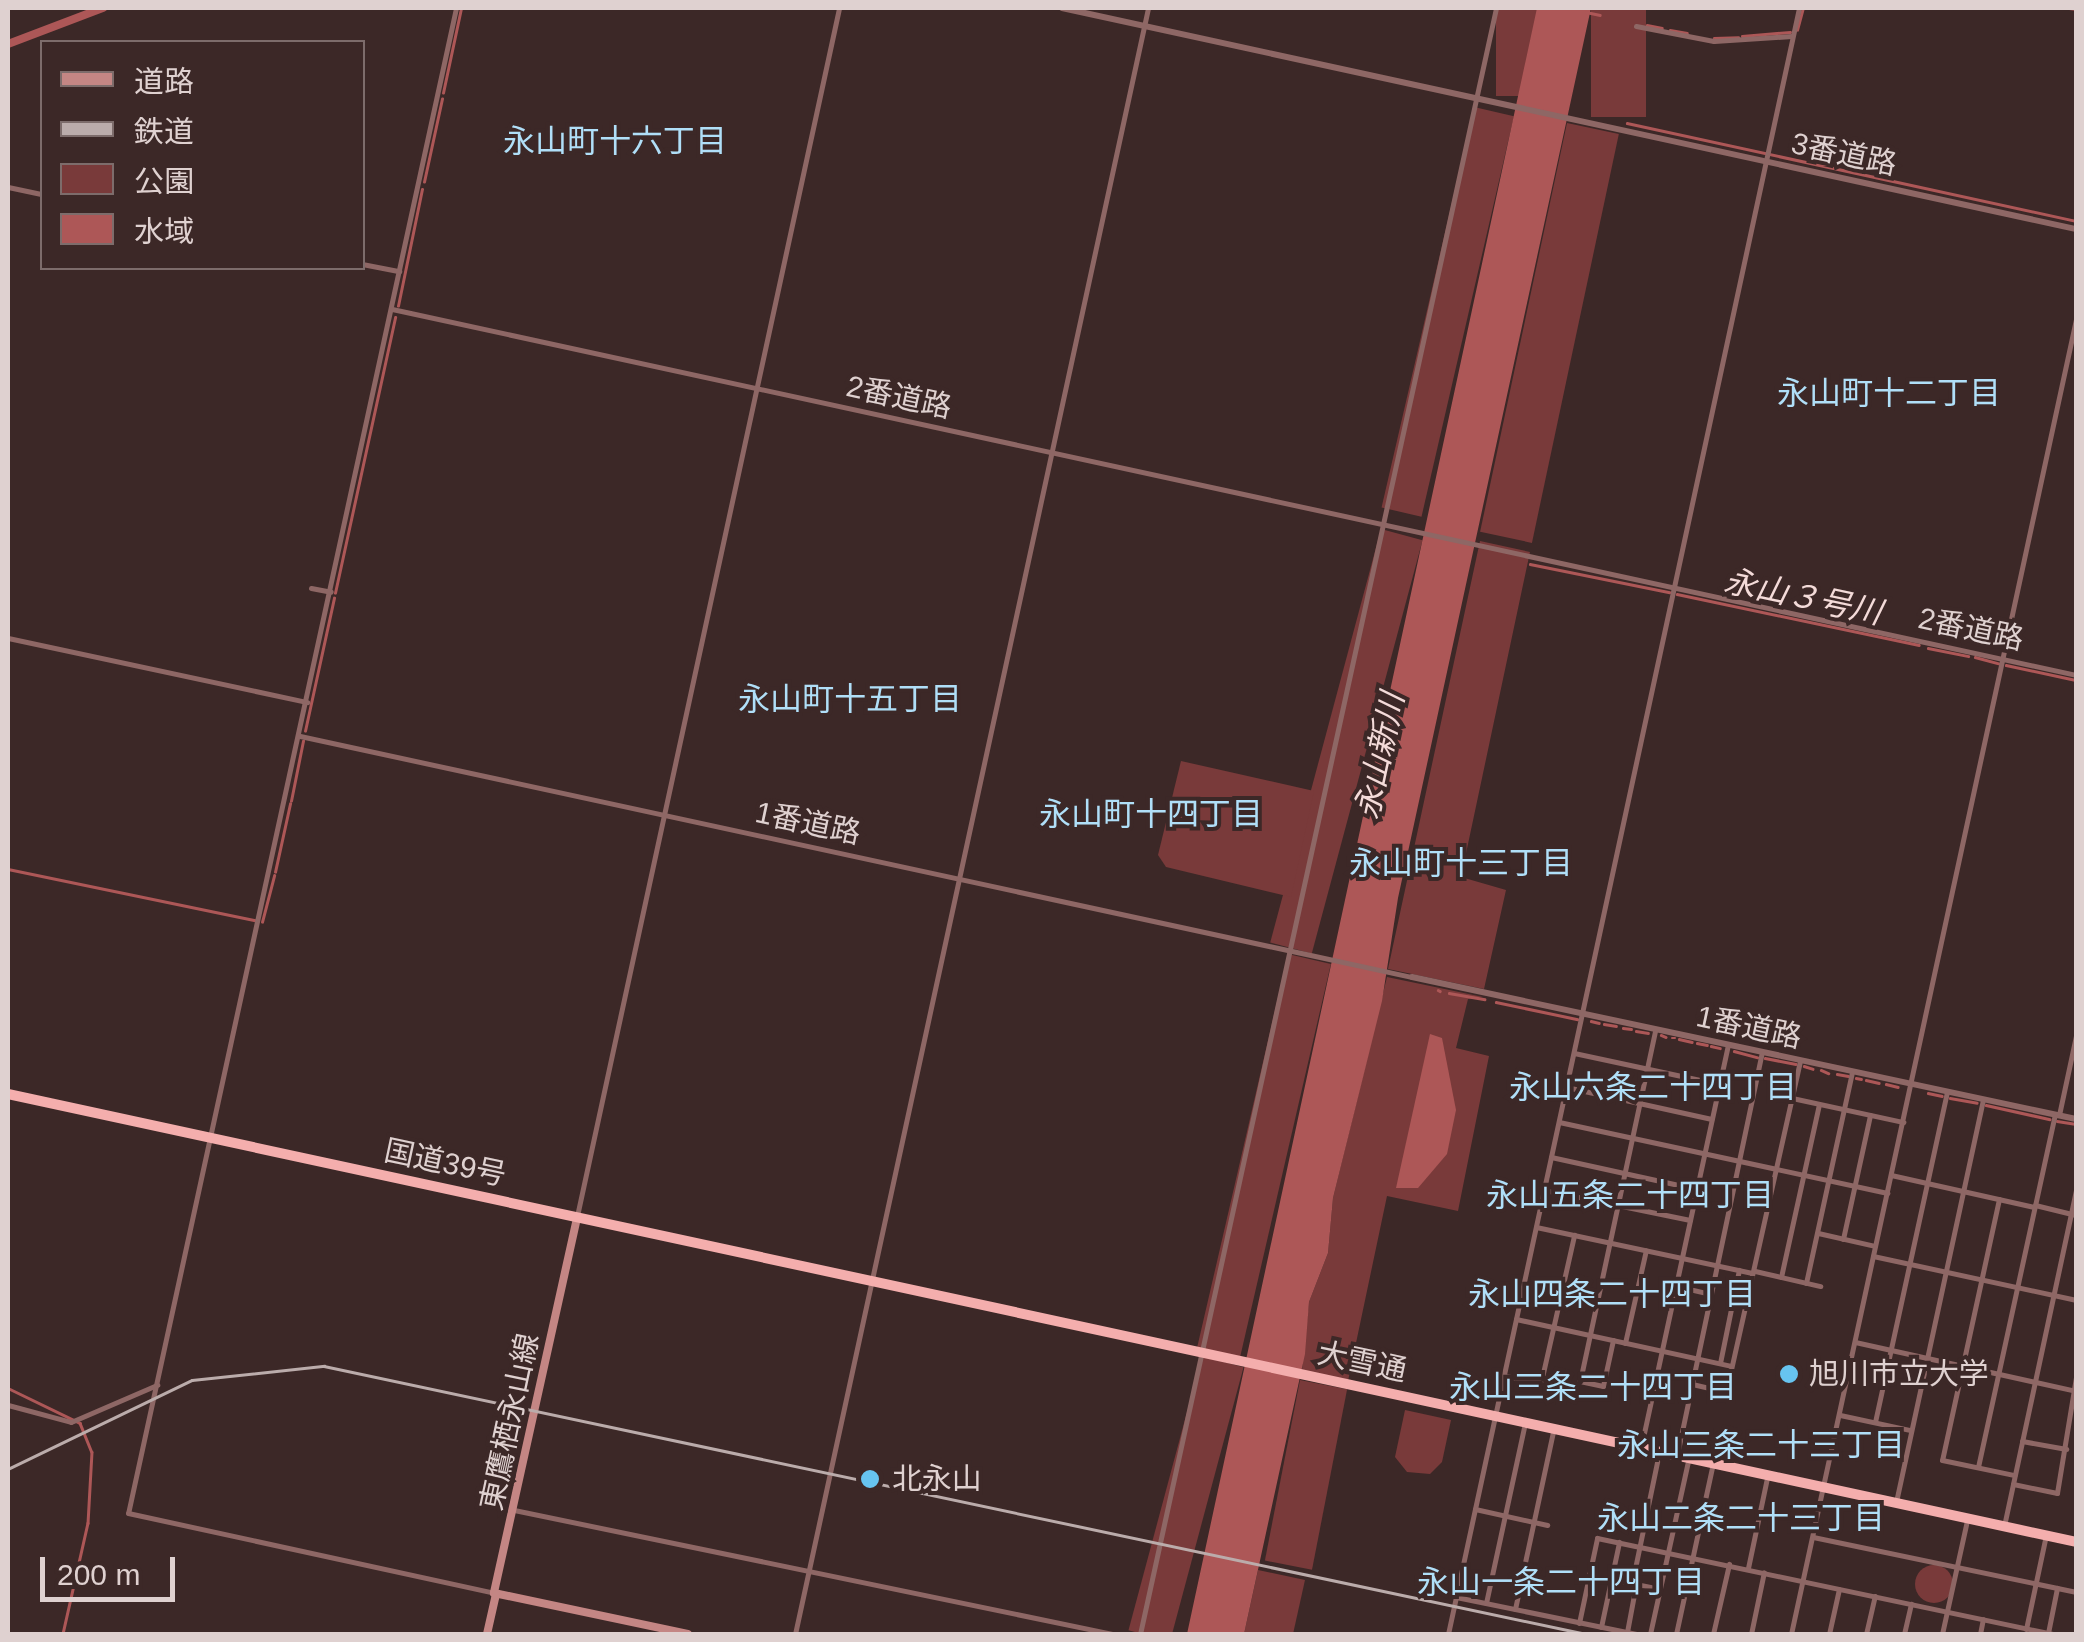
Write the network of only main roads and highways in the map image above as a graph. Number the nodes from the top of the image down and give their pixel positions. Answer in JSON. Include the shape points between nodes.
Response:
{"nodes":[{"id":1,"x":8,"y":1094,"type":"edge"},
{"id":2,"x":577,"y":1218,"type":"junction"},
{"id":3,"x":871,"y":1282,"type":"joint"},
{"id":4,"x":2076,"y":1542,"type":"edge"},
{"id":5,"x":495,"y":1593,"type":"junction"},
{"id":6,"x":487,"y":1634,"type":"edge"},
{"id":7,"x":688,"y":1634,"type":"edge"}],
"edges":[{"from":1,"to":2,"type":"highway","name":"国道39号"},
{"from":2,"to":3,"type":"highway","name":"国道39号"},
{"from":2,"to":5,"type":"main road","name":"東鷹栖永山線"},
{"from":3,"to":4,"type":"highway","name":"大雪通"},
{"from":5,"to":6,"type":"main road","name":"東鷹栖永山線"},
{"from":5,"to":7,"type":"main road"}]}
